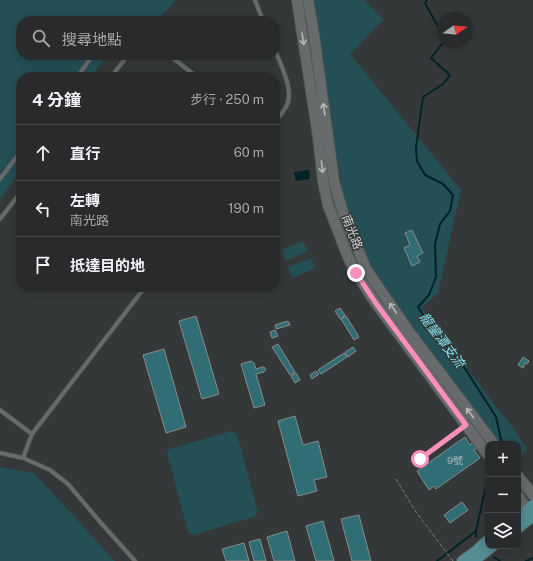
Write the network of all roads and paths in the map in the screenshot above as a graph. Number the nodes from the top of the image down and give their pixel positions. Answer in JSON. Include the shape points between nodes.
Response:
{"nodes":[{"id":1,"x":255,"y":0,"type":"edge"},
{"id":2,"x":297,"y":0,"type":"edge"},
{"id":3,"x":308,"y":0,"type":"edge"},
{"id":4,"x":261,"y":16,"type":"edge"},
{"id":5,"x":89,"y":60,"type":"edge"},
{"id":6,"x":124,"y":60,"type":"edge"},
{"id":7,"x":175,"y":60,"type":"edge"},
{"id":8,"x":279,"y":60,"type":"edge"},
{"id":9,"x":81,"y":72,"type":"edge"},
{"id":10,"x":115,"y":72,"type":"edge"},
{"id":11,"x":191,"y":72,"type":"edge"},
{"id":12,"x":280,"y":115,"type":"edge"},
{"id":13,"x":16,"y":158,"type":"edge"},
{"id":14,"x":0,"y":179,"type":"edge"},
{"id":15,"x":16,"y":198,"type":"edge"},
{"id":16,"x":0,"y":219,"type":"edge"},
{"id":17,"x":142,"y":292,"type":"edge"},
{"id":18,"x":0,"y":410,"type":"edge"},
{"id":19,"x":466,"y":425,"type":"junction"},
{"id":20,"x":32,"y":434,"type":"junction"},
{"id":21,"x":492,"y":441,"type":"edge"},
{"id":22,"x":485,"y":451,"type":"edge"},
{"id":23,"x":0,"y":453,"type":"edge"},
{"id":24,"x":23,"y":458,"type":"junction"},
{"id":25,"x":420,"y":459,"type":"dead end"},
{"id":26,"x":519,"y":477,"type":"edge"},
{"id":27,"x":396,"y":479,"type":"dead end"},
{"id":28,"x":533,"y":495,"type":"edge"},
{"id":29,"x":521,"y":499,"type":"edge"},
{"id":30,"x":531,"y":511,"type":"edge"},
{"id":31,"x":521,"y":516,"type":"edge"},
{"id":32,"x":521,"y":524,"type":"edge"},
{"id":33,"x":485,"y":546,"type":"edge"},
{"id":34,"x":485,"y":549,"type":"edge"},
{"id":35,"x":135,"y":561,"type":"edge"},
{"id":36,"x":454,"y":561,"type":"edge"},
{"id":37,"x":462,"y":561,"type":"edge"},
{"id":38,"x":474,"y":561,"type":"edge"}],
"edges":[{"from":1,"to":4,"type":"lane"},
{"from":2,"to":19,"type":"street","name":"南光路","one_way":true,"via":[[323,181],[328,205],[343,244],[356,273],[375,302]]},
{"from":21,"to":3,"type":"street","name":"南光路","one_way":true,"via":[[408,330],[366,269],[343,213],[334,182]]},
{"from":5,"to":9,"type":"lane"},
{"from":6,"to":10,"type":"lane"},
{"from":7,"to":11,"type":"lane"},
{"from":8,"to":12,"type":"lane","via":[[286,77],[289,97]]},
{"from":13,"to":14,"type":"lane"},
{"from":15,"to":16,"type":"lane"},
{"from":17,"to":20,"type":"lane"},
{"from":18,"to":20,"type":"lane"},
{"from":19,"to":22,"type":"street","name":"南光路"},
{"from":19,"to":25,"type":"lane"},
{"from":20,"to":24,"type":"lane"},
{"from":23,"to":24,"type":"lane"},
{"from":24,"to":35,"type":"lane","via":[[50,470],[68,484]]},
{"from":26,"to":28,"type":"street"},
{"from":27,"to":36,"type":"path","via":[[416,512]]},
{"from":29,"to":30,"type":"street"},
{"from":30,"to":31,"type":"main road"},
{"from":30,"to":32,"type":"main road"},
{"from":33,"to":37,"type":"main road"},
{"from":34,"to":38,"type":"main road"}]}
